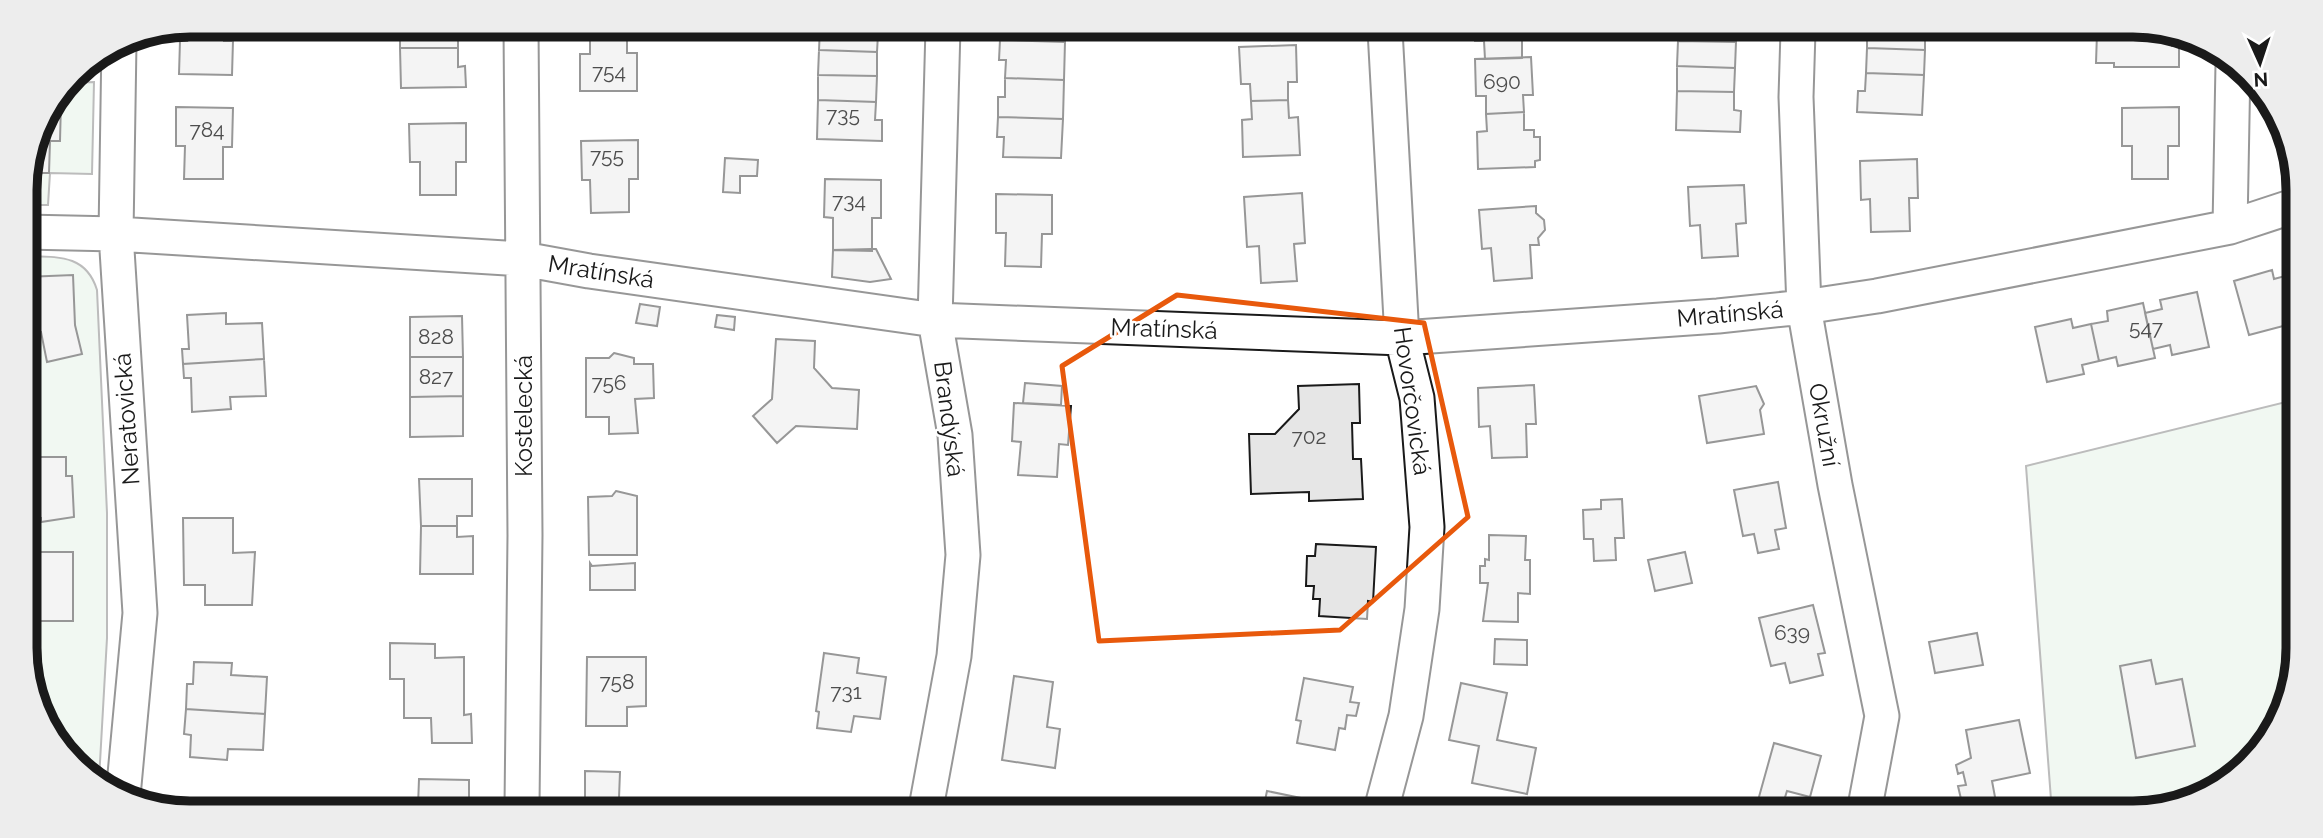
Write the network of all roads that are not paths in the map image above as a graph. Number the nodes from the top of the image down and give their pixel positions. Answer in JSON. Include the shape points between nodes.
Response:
{"nodes":[{"id":1,"x":520,"y":37,"type":"edge"},
{"id":2,"x":943,"y":37,"type":"edge"},
{"id":3,"x":1384,"y":37,"type":"edge"},
{"id":4,"x":1798,"y":37,"type":"edge"},
{"id":5,"x":118,"y":55,"type":"edge"},
{"id":6,"x":2232,"y":98,"type":"edge"},
{"id":7,"x":2286,"y":209,"type":"edge"},
{"id":8,"x":2230,"y":227,"type":"junction"},
{"id":9,"x":37,"y":232,"type":"edge"},
{"id":10,"x":116,"y":234,"type":"junction"},
{"id":11,"x":523,"y":259,"type":"junction"},
{"id":12,"x":1804,"y":307,"type":"junction"},
{"id":13,"x":935,"y":320,"type":"junction"},
{"id":14,"x":1402,"y":338,"type":"junction"},
{"id":15,"x":124,"y":786,"type":"edge"},
{"id":16,"x":522,"y":801,"type":"edge"},
{"id":17,"x":927,"y":801,"type":"edge"},
{"id":18,"x":1383,"y":801,"type":"edge"},
{"id":19,"x":1866,"y":801,"type":"edge"}],
"edges":[{"from":1,"to":11,"type":"street","name":"Kostelecká"},
{"from":2,"to":13,"type":"street","name":"Brandýská"},
{"from":3,"to":14,"type":"street","name":"Hovorčovická"},
{"from":4,"to":12,"type":"street","name":"Okružní"},
{"from":5,"to":10,"type":"street","name":"Neratovická"},
{"from":6,"to":8,"type":"street"},
{"from":7,"to":8,"type":"street","name":"Mratínská"},
{"from":8,"to":12,"type":"street","name":"Mratínská"},
{"from":9,"to":10,"type":"street","name":"Mratínská"},
{"from":10,"to":11,"type":"street","name":"Mratínská"},
{"from":10,"to":15,"type":"street","name":"Neratovická","via":[[140,613]]},
{"from":11,"to":13,"type":"street","name":"Mratínská"},
{"from":11,"to":16,"type":"street","name":"Kostelecká"},
{"from":12,"to":14,"type":"street","name":"Mratínská"},
{"from":12,"to":19,"type":"street","name":"Okružní","via":[[1882,716]]},
{"from":13,"to":14,"type":"street","name":"Mratínská"},
{"from":13,"to":17,"type":"street","name":"Brandýská","via":[[955,435],[962,555],[954,656]]},
{"from":14,"to":18,"type":"street","name":"Hovorčovická","via":[[1416,398],[1427,527],[1422,609],[1406,716]]}]}
